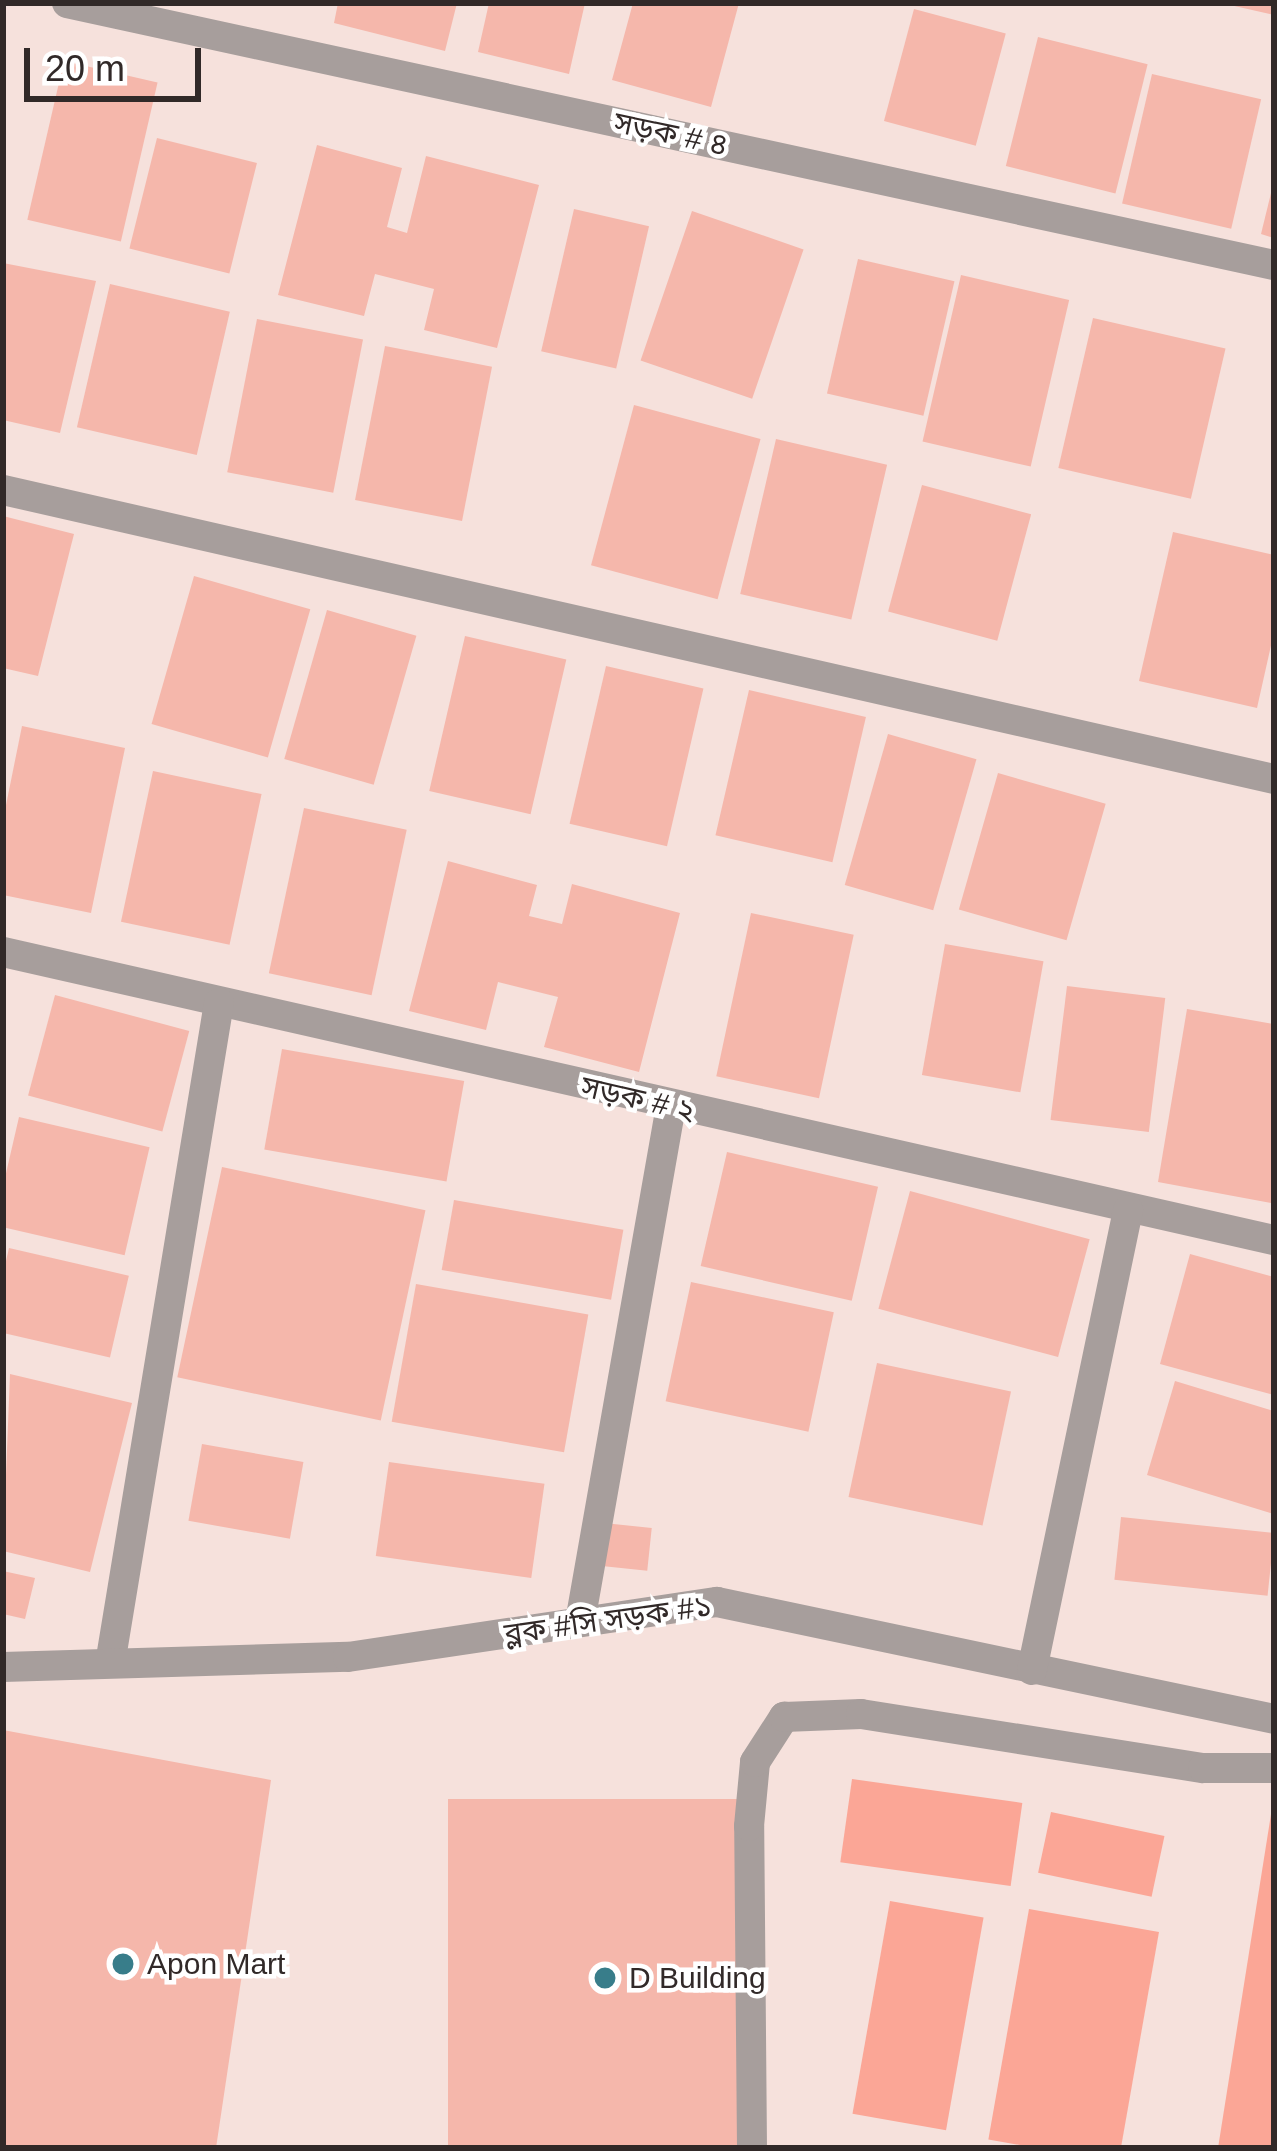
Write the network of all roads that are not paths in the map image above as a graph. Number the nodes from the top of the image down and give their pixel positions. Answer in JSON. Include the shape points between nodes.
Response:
{"nodes":[{"id":1,"x":67,"y":3,"type":"edge"},
{"id":2,"x":1274,"y":265,"type":"edge"},
{"id":3,"x":3,"y":490,"type":"edge"},
{"id":4,"x":1274,"y":779,"type":"edge"},
{"id":5,"x":3,"y":952,"type":"edge"},
{"id":6,"x":219,"y":1003,"type":"junction"},
{"id":7,"x":671,"y":1106,"type":"junction"},
{"id":8,"x":1128,"y":1210,"type":"junction"},
{"id":9,"x":1274,"y":1240,"type":"edge"},
{"id":10,"x":580,"y":1622,"type":"junction"},
{"id":11,"x":111,"y":1658,"type":"junction"},
{"id":12,"x":3,"y":1666,"type":"edge"},
{"id":13,"x":1032,"y":1670,"type":"junction"},
{"id":14,"x":1274,"y":1719,"type":"edge"},
{"id":15,"x":1274,"y":1768,"type":"edge"},
{"id":16,"x":752,"y":2148,"type":"edge"}],
"edges":[{"from":1,"to":2,"type":"street","name":"সড়ক # ৪"},
{"from":3,"to":4,"type":"street"},
{"from":5,"to":6,"type":"street","name":"সড়ক # ২"},
{"from":6,"to":7,"type":"street","name":"সড়ক # ২"},
{"from":6,"to":11,"type":"street"},
{"from":7,"to":8,"type":"street","name":"সড়ক # ২"},
{"from":7,"to":10,"type":"street"},
{"from":8,"to":9,"type":"street","name":"সড়ক # ২"},
{"from":8,"to":13,"type":"street"},
{"from":10,"to":11,"type":"street","name":"ব্লক #সি সড়ক #১","via":[[348,1657]]},
{"from":10,"to":13,"type":"street","name":"ব্লক #সি সড়ক #১","via":[[717,1603]]},
{"from":11,"to":12,"type":"street","name":"ব্লক #সি সড়ক #১"},
{"from":13,"to":14,"type":"street","name":"ব্লক #সি সড়ক #১"},
{"from":15,"to":16,"type":"street","via":[[1203,1768],[861,1714],[784,1717],[754,1762],[749,1826]]}]}
